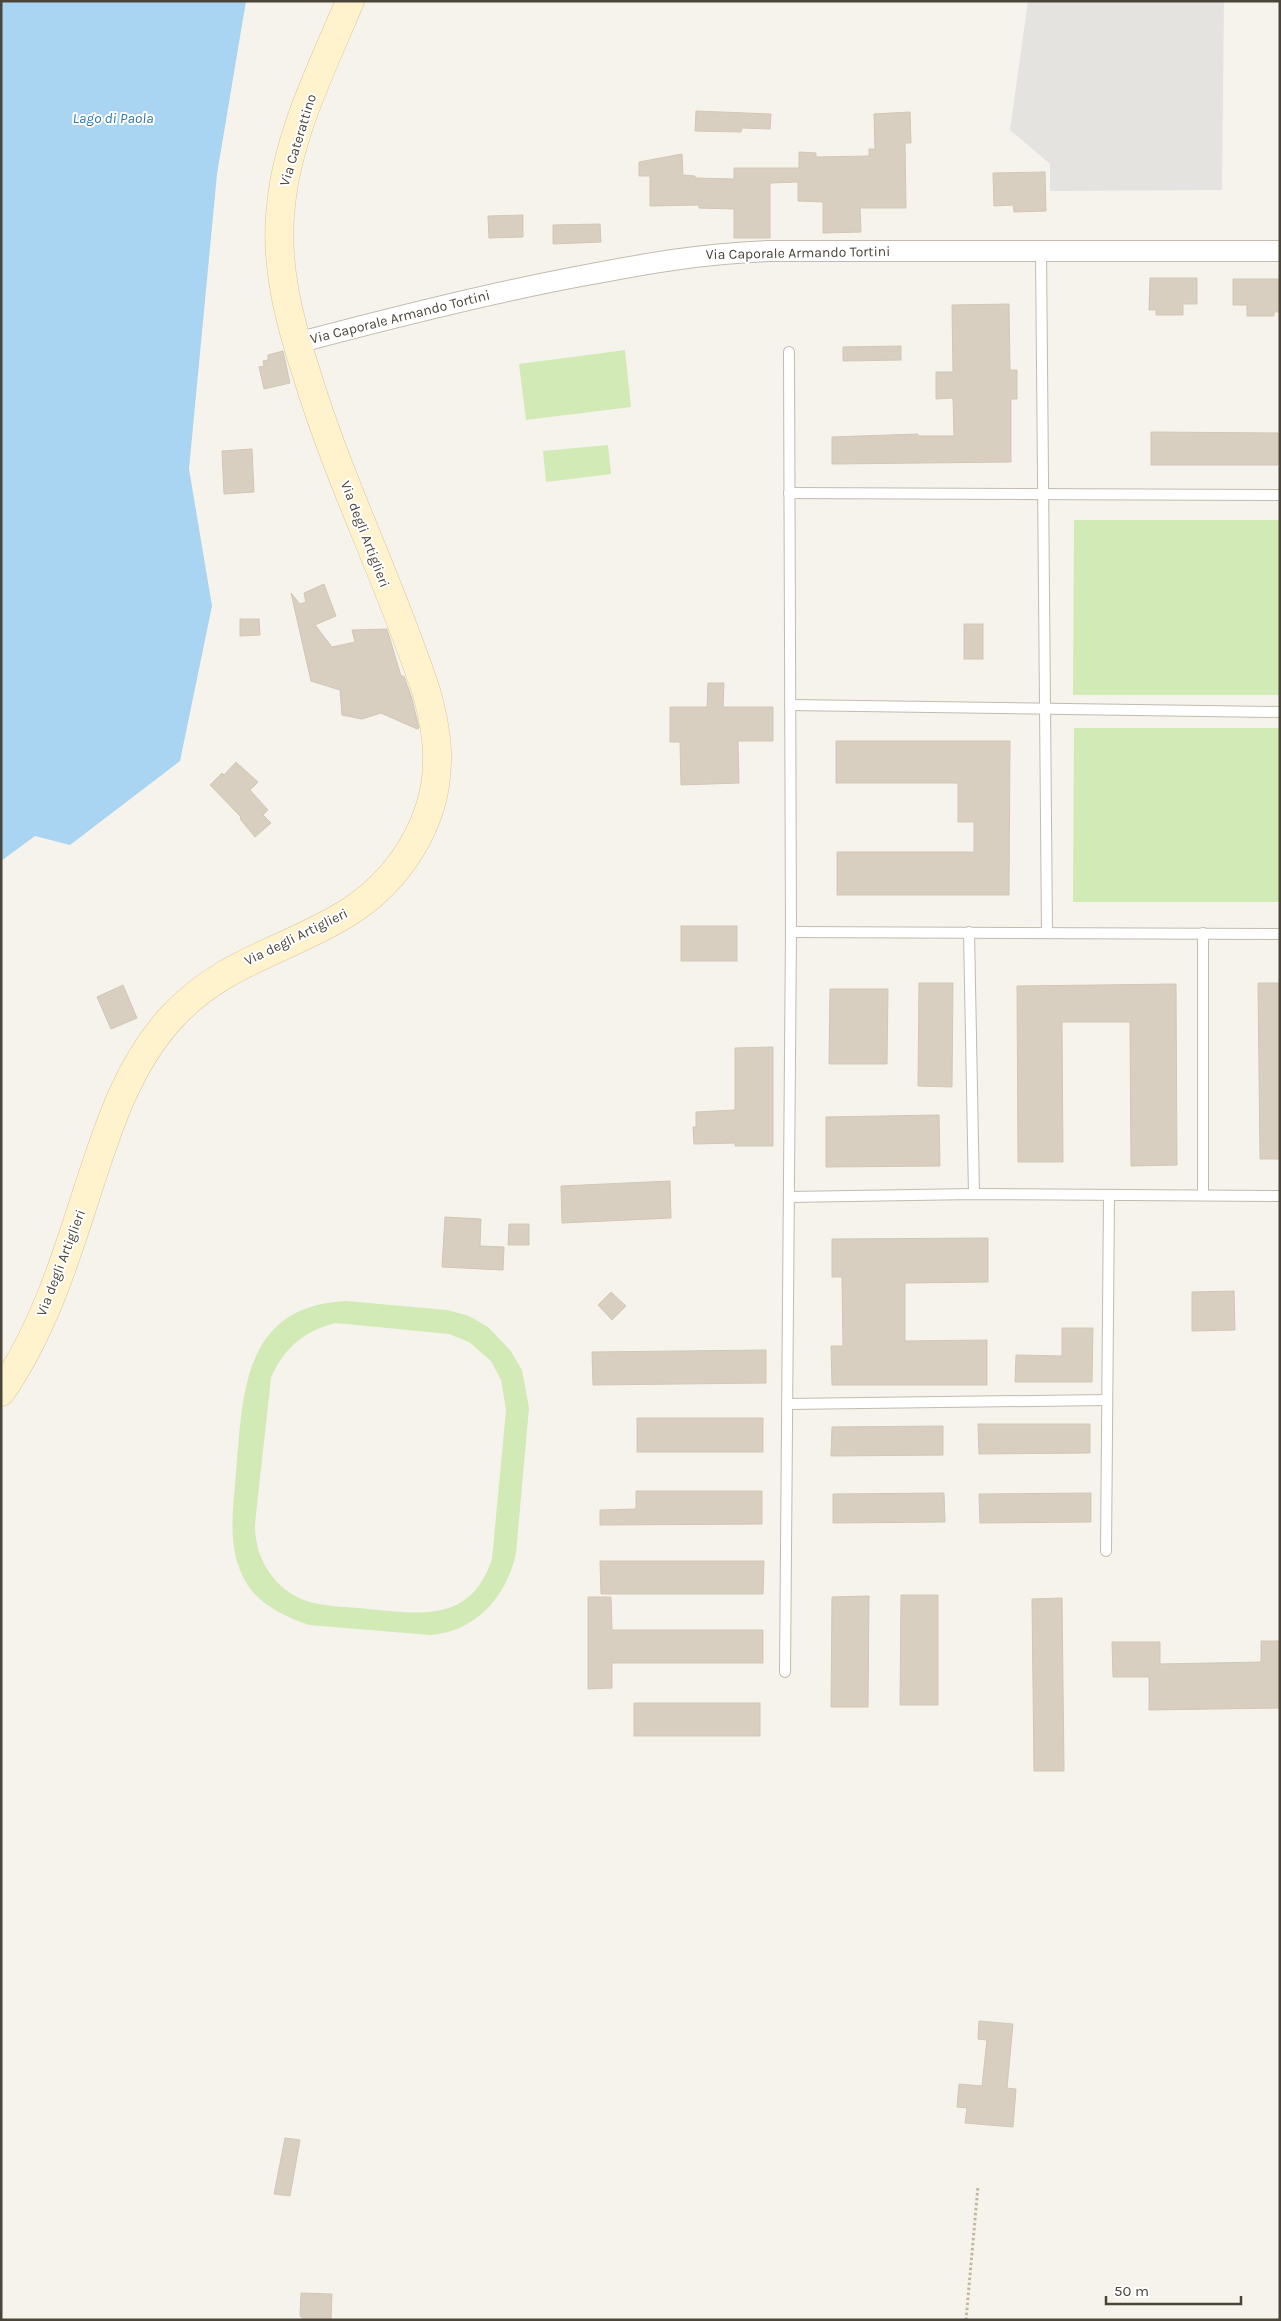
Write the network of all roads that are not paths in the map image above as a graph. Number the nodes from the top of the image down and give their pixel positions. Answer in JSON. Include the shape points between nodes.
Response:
{"nodes":[{"id":1,"x":350,"y":1,"type":"edge"},
{"id":2,"x":1042,"y":251,"type":"junction"},
{"id":3,"x":1280,"y":251,"type":"edge"},
{"id":4,"x":297,"y":343,"type":"junction"},
{"id":5,"x":789,"y":352,"type":"dead end"},
{"id":6,"x":789,"y":493,"type":"junction"},
{"id":7,"x":1043,"y":494,"type":"junction"},
{"id":8,"x":1280,"y":495,"type":"edge"},
{"id":9,"x":790,"y":705,"type":"junction"},
{"id":10,"x":1045,"y":710,"type":"junction"},
{"id":11,"x":1280,"y":712,"type":"edge"},
{"id":12,"x":791,"y":932,"type":"junction"},
{"id":13,"x":969,"y":932,"type":"junction"},
{"id":14,"x":1047,"y":933,"type":"junction"},
{"id":15,"x":1203,"y":933,"type":"junction"},
{"id":16,"x":1280,"y":934,"type":"edge"},
{"id":17,"x":974,"y":1194,"type":"junction"},
{"id":18,"x":1108,"y":1195,"type":"junction"},
{"id":19,"x":1203,"y":1195,"type":"junction"},
{"id":20,"x":1280,"y":1196,"type":"edge"},
{"id":21,"x":789,"y":1197,"type":"junction"},
{"id":22,"x":1,"y":1392,"type":"edge"},
{"id":23,"x":1106,"y":1400,"type":"junction"},
{"id":24,"x":787,"y":1404,"type":"junction"},
{"id":25,"x":1106,"y":1551,"type":"dead end"},
{"id":26,"x":785,"y":1672,"type":"dead end"}],
"edges":[{"from":1,"to":4,"type":"street","name":"Via Caterattino","via":[[297,135],[281,204],[281,266]]},
{"from":2,"to":3,"type":"street","name":"Via Caporale Armando Tortini"},
{"from":2,"to":4,"type":"street","name":"Via Caporale Armando Tortini","via":[[769,251],[693,256],[534,285]]},
{"from":2,"to":7,"type":"lane"},
{"from":4,"to":22,"type":"street","name":"Via degli Artiglieri","via":[[325,432],[427,694],[437,757],[432,800],[411,848],[391,876],[374,892],[337,918],[252,958],[220,977],[187,1002],[152,1042],[128,1080],[113,1114],[72,1238],[33,1337]]},
{"from":5,"to":6,"type":"lane"},
{"from":6,"to":7,"type":"lane"},
{"from":6,"to":9,"type":"lane"},
{"from":7,"to":8,"type":"lane"},
{"from":7,"to":10,"type":"lane"},
{"from":9,"to":10,"type":"lane"},
{"from":9,"to":12,"type":"lane"},
{"from":10,"to":11,"type":"lane"},
{"from":10,"to":14,"type":"lane"},
{"from":12,"to":13,"type":"lane"},
{"from":12,"to":21,"type":"lane"},
{"from":13,"to":14,"type":"lane"},
{"from":13,"to":17,"type":"lane"},
{"from":14,"to":15,"type":"lane"},
{"from":15,"to":16,"type":"lane"},
{"from":15,"to":19,"type":"lane"},
{"from":17,"to":18,"type":"lane"},
{"from":17,"to":21,"type":"lane"},
{"from":18,"to":19,"type":"lane"},
{"from":18,"to":23,"type":"lane"},
{"from":19,"to":20,"type":"lane"},
{"from":21,"to":24,"type":"lane"},
{"from":23,"to":24,"type":"lane"},
{"from":23,"to":25,"type":"lane"},
{"from":24,"to":26,"type":"lane"}]}
